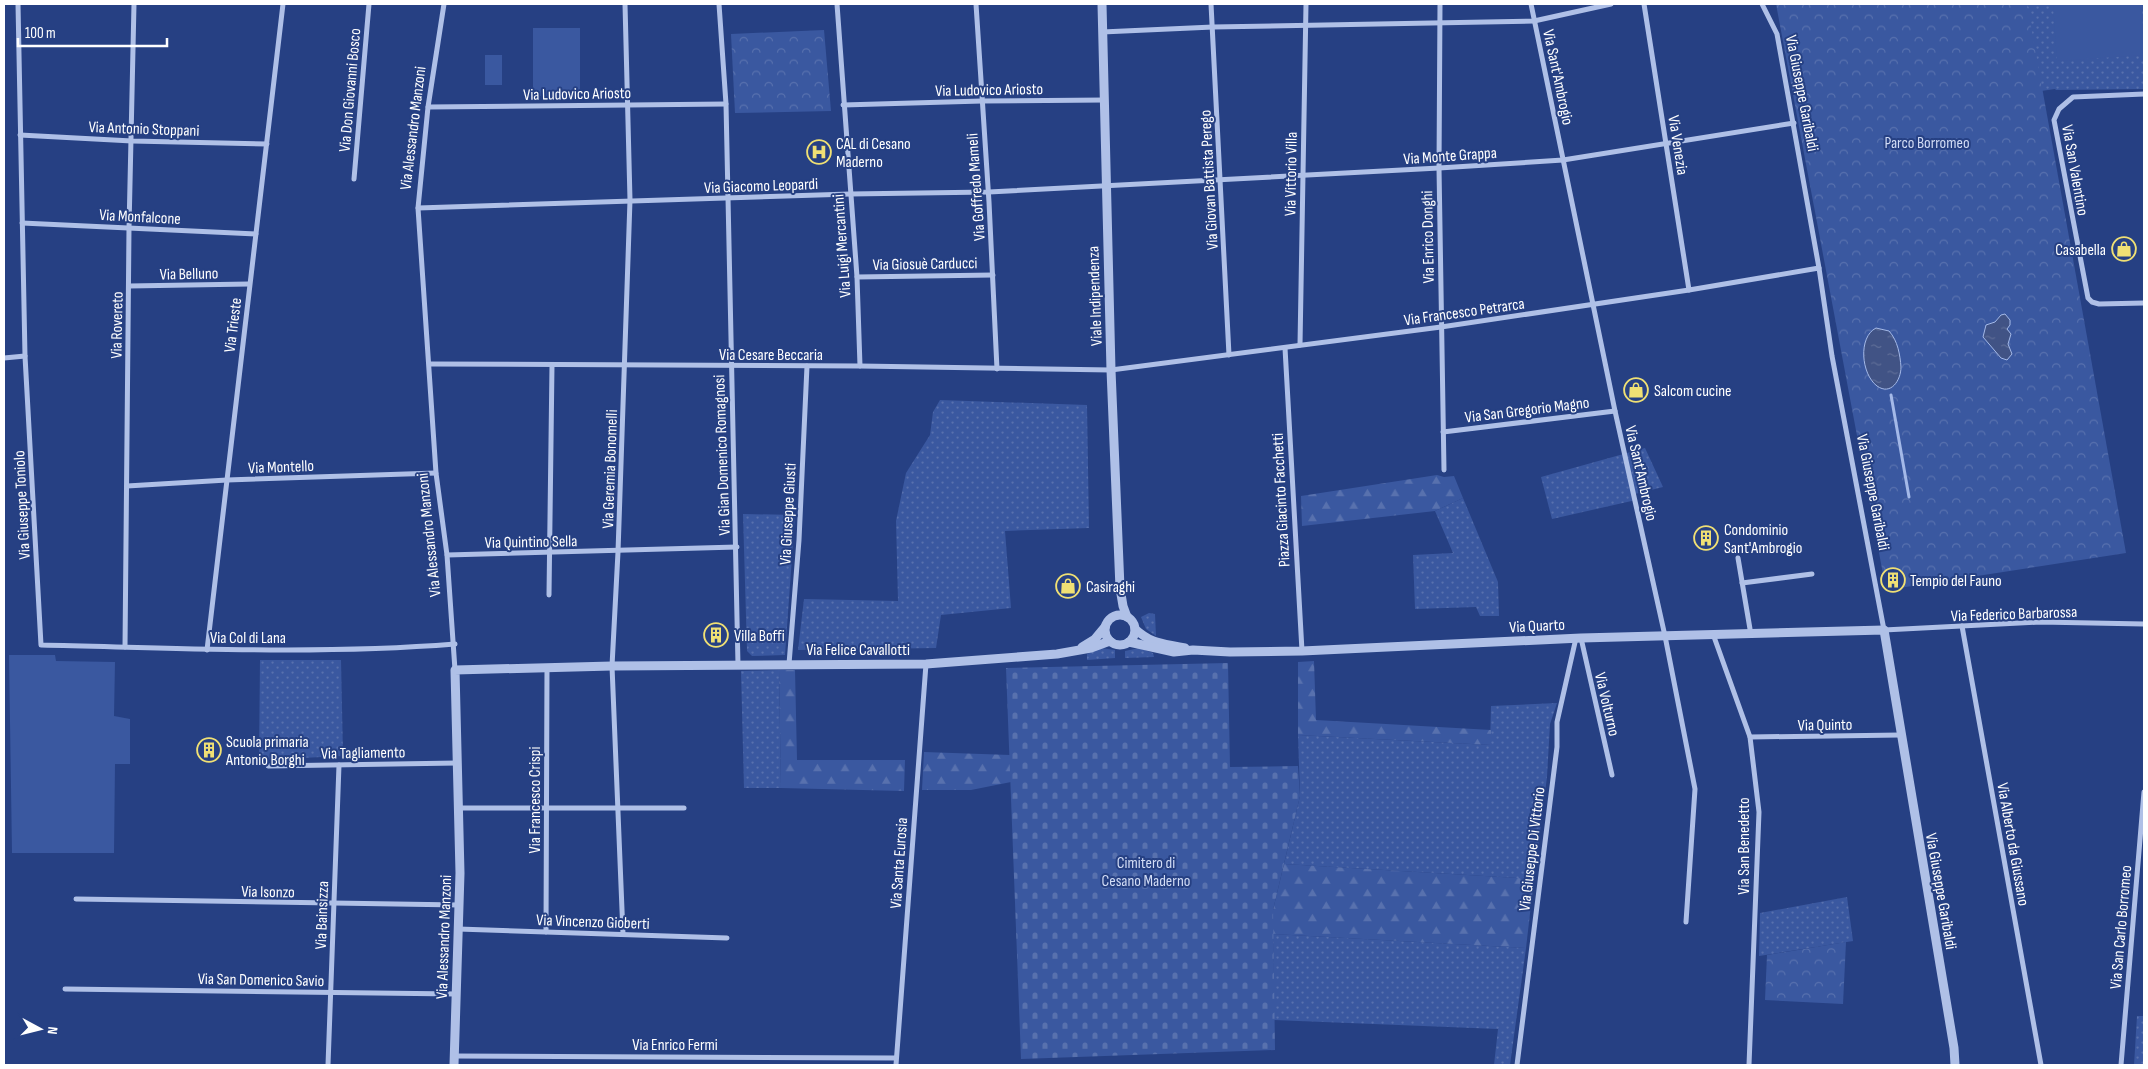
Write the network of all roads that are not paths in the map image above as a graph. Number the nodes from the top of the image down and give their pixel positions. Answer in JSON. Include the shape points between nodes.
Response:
{"nodes":[{"id":1,"x":18,"y":4,"type":"edge"},
{"id":2,"x":134,"y":4,"type":"edge"},
{"id":3,"x":283,"y":4,"type":"edge"},
{"id":4,"x":369,"y":4,"type":"edge"},
{"id":5,"x":444,"y":4,"type":"edge"},
{"id":6,"x":625,"y":4,"type":"edge"},
{"id":7,"x":719,"y":4,"type":"edge"},
{"id":8,"x":837,"y":4,"type":"edge"},
{"id":9,"x":976,"y":4,"type":"edge"},
{"id":10,"x":1102,"y":4,"type":"edge"},
{"id":11,"x":1211,"y":4,"type":"edge"},
{"id":12,"x":1306,"y":4,"type":"edge"},
{"id":13,"x":1440,"y":4,"type":"edge"},
{"id":14,"x":1530,"y":4,"type":"edge"},
{"id":15,"x":1611,"y":4,"type":"edge"},
{"id":16,"x":1644,"y":4,"type":"edge"},
{"id":17,"x":1762,"y":4,"type":"edge"},
{"id":18,"x":1534,"y":21,"type":"junction"},
{"id":19,"x":1440,"y":24,"type":"junction"},
{"id":20,"x":1305,"y":26,"type":"junction"},
{"id":21,"x":1213,"y":27,"type":"junction"},
{"id":22,"x":1102,"y":32,"type":"junction"},
{"id":23,"x":2144,"y":94,"type":"edge"},
{"id":24,"x":982,"y":100,"type":"junction"},
{"id":25,"x":1105,"y":100,"type":"junction"},
{"id":26,"x":628,"y":104,"type":"junction"},
{"id":27,"x":726,"y":104,"type":"junction"},
{"id":28,"x":843,"y":105,"type":"junction"},
{"id":29,"x":428,"y":107,"type":"junction"},
{"id":30,"x":1794,"y":123,"type":"junction"},
{"id":31,"x":20,"y":136,"type":"junction"},
{"id":32,"x":132,"y":142,"type":"junction"},
{"id":33,"x":1666,"y":143,"type":"junction"},
{"id":34,"x":267,"y":144,"type":"junction"},
{"id":35,"x":1564,"y":160,"type":"junction"},
{"id":36,"x":1439,"y":168,"type":"junction"},
{"id":37,"x":1302,"y":176,"type":"junction"},
{"id":38,"x":354,"y":179,"type":"dead end"},
{"id":39,"x":1220,"y":179,"type":"junction"},
{"id":40,"x":1106,"y":187,"type":"junction"},
{"id":41,"x":989,"y":192,"type":"junction"},
{"id":42,"x":850,"y":194,"type":"junction"},
{"id":43,"x":727,"y":199,"type":"junction"},
{"id":44,"x":630,"y":200,"type":"junction"},
{"id":45,"x":418,"y":208,"type":"junction"},
{"id":46,"x":22,"y":223,"type":"junction"},
{"id":47,"x":129,"y":228,"type":"junction"},
{"id":48,"x":256,"y":234,"type":"junction"},
{"id":49,"x":1819,"y":268,"type":"junction"},
{"id":50,"x":993,"y":275,"type":"junction"},
{"id":51,"x":857,"y":277,"type":"junction"},
{"id":52,"x":249,"y":284,"type":"junction"},
{"id":53,"x":129,"y":286,"type":"junction"},
{"id":54,"x":1689,"y":290,"type":"junction"},
{"id":55,"x":2144,"y":303,"type":"edge"},
{"id":56,"x":1594,"y":304,"type":"junction"},
{"id":57,"x":1441,"y":327,"type":"junction"},
{"id":58,"x":1300,"y":345,"type":"junction"},
{"id":59,"x":1285,"y":348,"type":"junction"},
{"id":60,"x":1229,"y":355,"type":"junction"},
{"id":61,"x":25,"y":356,"type":"junction"},
{"id":62,"x":4,"y":358,"type":"edge"},
{"id":63,"x":430,"y":364,"type":"junction"},
{"id":64,"x":552,"y":365,"type":"junction"},
{"id":65,"x":625,"y":366,"type":"junction"},
{"id":66,"x":807,"y":366,"type":"junction"},
{"id":67,"x":860,"y":366,"type":"junction"},
{"id":68,"x":731,"y":367,"type":"junction"},
{"id":69,"x":997,"y":369,"type":"junction"},
{"id":70,"x":1111,"y":370,"type":"junction"},
{"id":71,"x":1615,"y":411,"type":"junction"},
{"id":72,"x":1443,"y":432,"type":"junction"},
{"id":73,"x":1444,"y":470,"type":"dead end"},
{"id":74,"x":436,"y":473,"type":"junction"},
{"id":75,"x":227,"y":480,"type":"junction"},
{"id":76,"x":127,"y":486,"type":"junction"},
{"id":77,"x":737,"y":547,"type":"junction"},
{"id":78,"x":549,"y":552,"type":"junction"},
{"id":79,"x":618,"y":552,"type":"junction"},
{"id":80,"x":447,"y":555,"type":"junction"},
{"id":81,"x":1738,"y":558,"type":"dead end"},
{"id":82,"x":1812,"y":574,"type":"dead end"},
{"id":83,"x":1742,"y":583,"type":"junction"},
{"id":84,"x":1120,"y":588,"type":"junction"},
{"id":85,"x":549,"y":595,"type":"dead end"},
{"id":86,"x":1113,"y":616,"type":"junction"},
{"id":87,"x":1127,"y":617,"type":"junction"},
{"id":88,"x":2144,"y":624,"type":"edge"},
{"id":89,"x":1962,"y":626,"type":"junction"},
{"id":90,"x":1105,"y":627,"type":"junction"},
{"id":91,"x":1135,"y":629,"type":"junction"},
{"id":92,"x":1750,"y":630,"type":"dead end"},
{"id":93,"x":1884,"y":630,"type":"junction"},
{"id":94,"x":1713,"y":634,"type":"junction"},
{"id":95,"x":1665,"y":636,"type":"junction"},
{"id":96,"x":1578,"y":638,"type":"junction"},
{"id":97,"x":1110,"y":641,"type":"junction"},
{"id":98,"x":1129,"y":642,"type":"junction"},
{"id":99,"x":455,"y":644,"type":"junction"},
{"id":100,"x":41,"y":645,"type":"joint"},
{"id":101,"x":125,"y":647,"type":"junction"},
{"id":102,"x":1080,"y":649,"type":"junction"},
{"id":103,"x":207,"y":650,"type":"junction"},
{"id":104,"x":1193,"y":650,"type":"junction"},
{"id":105,"x":1302,"y":651,"type":"junction"},
{"id":106,"x":789,"y":664,"type":"junction"},
{"id":107,"x":926,"y":664,"type":"junction"},
{"id":108,"x":738,"y":665,"type":"junction"},
{"id":109,"x":612,"y":666,"type":"junction"},
{"id":110,"x":547,"y":667,"type":"junction"},
{"id":111,"x":455,"y":670,"type":"junction"},
{"id":112,"x":1900,"y":735,"type":"junction"},
{"id":113,"x":1750,"y":737,"type":"junction"},
{"id":114,"x":458,"y":763,"type":"junction"},
{"id":115,"x":338,"y":765,"type":"junction"},
{"id":116,"x":268,"y":766,"type":"dead end"},
{"id":117,"x":1612,"y":775,"type":"dead end"},
{"id":118,"x":2144,"y":792,"type":"edge"},
{"id":119,"x":546,"y":807,"type":"junction"},
{"id":120,"x":459,"y":808,"type":"junction"},
{"id":121,"x":617,"y":808,"type":"junction"},
{"id":122,"x":684,"y":808,"type":"dead end"},
{"id":123,"x":76,"y":899,"type":"dead end"},
{"id":124,"x":334,"y":905,"type":"junction"},
{"id":125,"x":459,"y":905,"type":"junction"},
{"id":126,"x":1686,"y":922,"type":"dead end"},
{"id":127,"x":458,"y":929,"type":"junction"},
{"id":128,"x":546,"y":932,"type":"junction"},
{"id":129,"x":623,"y":934,"type":"junction"},
{"id":130,"x":727,"y":938,"type":"dead end"},
{"id":131,"x":65,"y":989,"type":"dead end"},
{"id":132,"x":330,"y":992,"type":"junction"},
{"id":133,"x":456,"y":994,"type":"junction"},
{"id":134,"x":896,"y":1058,"type":"junction"},
{"id":135,"x":454,"y":1061,"type":"edge"},
{"id":136,"x":328,"y":1065,"type":"edge"},
{"id":137,"x":896,"y":1065,"type":"edge"},
{"id":138,"x":1517,"y":1065,"type":"edge"},
{"id":139,"x":1749,"y":1065,"type":"edge"},
{"id":140,"x":1953,"y":1065,"type":"edge"},
{"id":141,"x":2041,"y":1065,"type":"edge"},
{"id":142,"x":2121,"y":1065,"type":"edge"}],
"edges":[{"from":1,"to":31,"type":"street","name":"Via Giuseppe Toniolo"},
{"from":2,"to":32,"type":"street","name":"Via Rovereto"},
{"from":3,"to":34,"type":"street","name":"Via Trieste"},
{"from":4,"to":38,"type":"street","name":"Via Don Giovanni Bosco"},
{"from":5,"to":29,"type":"street","name":"Via Alessandro Manzoni"},
{"from":6,"to":26,"type":"street","name":"Via Geremia Bonomelli"},
{"from":7,"to":27,"type":"street","name":"Via Gian Domenico Romagnosi"},
{"from":8,"to":28,"type":"street","name":"Via Luigi Mercantini"},
{"from":9,"to":24,"type":"street","name":"Via Goffredo Mameli"},
{"from":10,"to":22,"type":"street","name":"Viale Indipendenza"},
{"from":11,"to":21,"type":"street","name":"Via Giovan Battista Perego"},
{"from":12,"to":20,"type":"street","name":"Via Vittorio Villa"},
{"from":13,"to":19,"type":"street","name":"Via Enrico Donghi"},
{"from":14,"to":18,"type":"street","name":"Via Sant'Ambrogio"},
{"from":15,"to":18,"type":"street"},
{"from":16,"to":33,"type":"street","name":"Via Venezia"},
{"from":17,"to":30,"type":"street","name":"Via Giuseppe Garibaldi","via":[[1777,34]]},
{"from":18,"to":19,"type":"street"},
{"from":18,"to":35,"type":"street","name":"Via Sant'Ambrogio"},
{"from":19,"to":20,"type":"street"},
{"from":19,"to":36,"type":"street","name":"Via Enrico Donghi"},
{"from":20,"to":21,"type":"street"},
{"from":20,"to":37,"type":"street","name":"Via Vittorio Villa"},
{"from":21,"to":22,"type":"street"},
{"from":21,"to":39,"type":"street","name":"Via Giovan Battista Perego"},
{"from":22,"to":25,"type":"street","name":"Viale Indipendenza"},
{"from":23,"to":55,"type":"street","name":"Via San Valentino","via":[[2073,96],[2059,109],[2054,120],[2086,295],[2096,303]]},
{"from":24,"to":25,"type":"street","name":"Via Ludovico Ariosto"},
{"from":24,"to":28,"type":"street","name":"Via Ludovico Ariosto"},
{"from":24,"to":41,"type":"street","name":"Via Goffredo Mameli"},
{"from":25,"to":40,"type":"street","name":"Viale Indipendenza"},
{"from":26,"to":27,"type":"street","name":"Via Ludovico Ariosto"},
{"from":26,"to":29,"type":"street","name":"Via Ludovico Ariosto"},
{"from":26,"to":44,"type":"street","name":"Via Geremia Bonomelli"},
{"from":27,"to":43,"type":"street","name":"Via Gian Domenico Romagnosi"},
{"from":28,"to":42,"type":"street","name":"Via Luigi Mercantini"},
{"from":29,"to":45,"type":"street","name":"Via Alessandro Manzoni"},
{"from":30,"to":33,"type":"street","name":"Via Monte Grappa"},
{"from":30,"to":49,"type":"street","name":"Via Giuseppe Garibaldi"},
{"from":31,"to":32,"type":"street","name":"Via Antonio Stoppani"},
{"from":31,"to":46,"type":"street","name":"Via Giuseppe Toniolo"},
{"from":32,"to":34,"type":"street","name":"Via Antonio Stoppani"},
{"from":32,"to":47,"type":"street","name":"Via Rovereto"},
{"from":33,"to":35,"type":"street","name":"Via Monte Grappa"},
{"from":33,"to":54,"type":"street","name":"Via Venezia"},
{"from":34,"to":48,"type":"street","name":"Via Trieste"},
{"from":35,"to":36,"type":"street","name":"Via Monte Grappa"},
{"from":35,"to":56,"type":"street","name":"Via Sant'Ambrogio"},
{"from":36,"to":37,"type":"street","name":"Via Monte Grappa"},
{"from":36,"to":57,"type":"street","name":"Via Enrico Donghi"},
{"from":37,"to":39,"type":"street","name":"Via Monte Grappa"},
{"from":37,"to":58,"type":"street","name":"Via Vittorio Villa"},
{"from":39,"to":40,"type":"street","name":"Via Monte Grappa"},
{"from":39,"to":60,"type":"street","name":"Via Giovan Battista Perego"},
{"from":40,"to":41,"type":"street","name":"Via Giacomo Leopardi"},
{"from":40,"to":70,"type":"street","name":"Viale Indipendenza"},
{"from":41,"to":42,"type":"street","name":"Via Giacomo Leopardi"},
{"from":41,"to":50,"type":"street","name":"Via Goffredo Mameli"},
{"from":42,"to":43,"type":"street","name":"Via Giacomo Leopardi"},
{"from":42,"to":51,"type":"street","name":"Via Luigi Mercantini"},
{"from":43,"to":44,"type":"street","name":"Via Giacomo Leopardi"},
{"from":43,"to":68,"type":"street","name":"Via Gian Domenico Romagnosi"},
{"from":44,"to":45,"type":"street","name":"Via Giacomo Leopardi"},
{"from":44,"to":65,"type":"street","name":"Via Geremia Bonomelli"},
{"from":45,"to":63,"type":"street","name":"Via Alessandro Manzoni"},
{"from":46,"to":47,"type":"street","name":"Via Monfalcone"},
{"from":46,"to":61,"type":"street","name":"Via Giuseppe Toniolo"},
{"from":47,"to":48,"type":"street","name":"Via Monfalcone"},
{"from":47,"to":53,"type":"street","name":"Via Rovereto"},
{"from":48,"to":52,"type":"street","name":"Via Trieste"},
{"from":49,"to":54,"type":"street","name":"Via Francesco Petrarca"},
{"from":49,"to":93,"type":"street","name":"Via Giuseppe Garibaldi","via":[[1832,356]]},
{"from":50,"to":51,"type":"street","name":"Via Giosuè Carducci"},
{"from":50,"to":69,"type":"street","name":"Via Goffredo Mameli"},
{"from":51,"to":67,"type":"street","name":"Via Luigi Mercantini"},
{"from":52,"to":53,"type":"street","name":"Via Belluno"},
{"from":52,"to":75,"type":"street","name":"Via Trieste"},
{"from":53,"to":76,"type":"street","name":"Via Rovereto"},
{"from":54,"to":56,"type":"street","name":"Via Francesco Petrarca"},
{"from":56,"to":57,"type":"street","name":"Via Francesco Petrarca"},
{"from":56,"to":71,"type":"street","name":"Via Sant'Ambrogio"},
{"from":57,"to":58,"type":"street","name":"Via Francesco Petrarca"},
{"from":57,"to":72,"type":"street","name":"Via Enrico Donghi"},
{"from":58,"to":59,"type":"street","name":"Via Francesco Petrarca"},
{"from":59,"to":60,"type":"street","name":"Via Francesco Petrarca"},
{"from":59,"to":105,"type":"street","name":"Piazza Giacinto Facchetti"},
{"from":60,"to":70,"type":"street","name":"Via Francesco Petrarca"},
{"from":61,"to":62,"type":"street"},
{"from":61,"to":100,"type":"street","name":"Via Giuseppe Toniolo"},
{"from":63,"to":64,"type":"street","name":"Via Cesare Beccaria"},
{"from":63,"to":74,"type":"street","name":"Via Alessandro Manzoni"},
{"from":64,"to":65,"type":"street","name":"Via Cesare Beccaria"},
{"from":64,"to":78,"type":"street"},
{"from":65,"to":68,"type":"street","name":"Via Cesare Beccaria"},
{"from":65,"to":79,"type":"street","name":"Via Geremia Bonomelli"},
{"from":66,"to":67,"type":"street","name":"Via Cesare Beccaria"},
{"from":66,"to":68,"type":"street","name":"Via Cesare Beccaria"},
{"from":66,"to":106,"type":"street","name":"Via Giuseppe Giusti"},
{"from":67,"to":69,"type":"street","name":"Via Cesare Beccaria"},
{"from":68,"to":77,"type":"street","name":"Via Gian Domenico Romagnosi"},
{"from":69,"to":70,"type":"street","name":"Via Cesare Beccaria"},
{"from":70,"to":84,"type":"street","name":"Viale Indipendenza"},
{"from":71,"to":72,"type":"street","name":"Via San Gregorio Magno"},
{"from":71,"to":95,"type":"street","name":"Via Sant'Ambrogio"},
{"from":72,"to":73,"type":"street","name":"Via Enrico Donghi"},
{"from":74,"to":75,"type":"street","name":"Via Montello"},
{"from":74,"to":80,"type":"street","name":"Via Alessandro Manzoni"},
{"from":75,"to":76,"type":"street","name":"Via Montello"},
{"from":75,"to":103,"type":"street","name":"Via Trieste"},
{"from":76,"to":101,"type":"street","name":"Via Rovereto"},
{"from":77,"to":79,"type":"street","name":"Via Quintino Sella"},
{"from":77,"to":108,"type":"street","name":"Via Gian Domenico Romagnosi"},
{"from":78,"to":79,"type":"street","name":"Via Quintino Sella"},
{"from":78,"to":80,"type":"street","name":"Via Quintino Sella"},
{"from":78,"to":85,"type":"street"},
{"from":79,"to":109,"type":"street","name":"Via Geremia Bonomelli"},
{"from":80,"to":99,"type":"street","name":"Via Alessandro Manzoni"},
{"from":81,"to":83,"type":"street"},
{"from":82,"to":83,"type":"street"},
{"from":83,"to":92,"type":"street"},
{"from":84,"to":86,"type":"street","name":"Viale Indipendenza"},
{"from":84,"to":87,"type":"street","name":"Viale Indipendenza"},
{"from":86,"to":87,"type":"street"},
{"from":86,"to":90,"type":"street"},
{"from":87,"to":91,"type":"street"},
{"from":88,"to":89,"type":"street","name":"Via Federico Barbarossa","via":[[2040,622]]},
{"from":89,"to":93,"type":"street","name":"Via Federico Barbarossa"},
{"from":89,"to":141,"type":"street","name":"Via Alberto da Giussano"},
{"from":90,"to":97,"type":"street"},
{"from":90,"to":102,"type":"street","name":"Via Felice Cavallotti"},
{"from":91,"to":98,"type":"street"},
{"from":91,"to":104,"type":"street","name":"Via Quarto","via":[[1153,642]]},
{"from":93,"to":94,"type":"street","name":"Via Quarto"},
{"from":93,"to":112,"type":"street","name":"Via Giuseppe Garibaldi"},
{"from":94,"to":95,"type":"street","name":"Via Quarto"},
{"from":94,"to":113,"type":"street","name":"Via San Benedetto"},
{"from":95,"to":96,"type":"street","name":"Via Quarto"},
{"from":95,"to":126,"type":"street","name":"Via Sant'Ambrogio","via":[[1695,789]]},
{"from":96,"to":105,"type":"street","name":"Via Quarto"},
{"from":96,"to":117,"type":"street","name":"Via Volturno"},
{"from":96,"to":138,"type":"street","name":"Via Giuseppe Di Vittorio","via":[[1557,722],[1557,746]]},
{"from":97,"to":98,"type":"street","via":[[1119,645]]},
{"from":97,"to":102,"type":"street","name":"Via Felice Cavallotti"},
{"from":98,"to":104,"type":"street","name":"Via Quarto","via":[[1165,651]]},
{"from":99,"to":103,"type":"street","name":"Via Col di Lana","via":[[398,648]]},
{"from":99,"to":111,"type":"street","name":"Via Alessandro Manzoni"},
{"from":100,"to":101,"type":"street","name":"Via Col di Lana"},
{"from":101,"to":103,"type":"street","name":"Via Col di Lana"},
{"from":102,"to":107,"type":"street","name":"Via Felice Cavallotti","via":[[1057,654]]},
{"from":104,"to":105,"type":"street","name":"Via Quarto"},
{"from":106,"to":107,"type":"street","name":"Via Felice Cavallotti"},
{"from":106,"to":108,"type":"street","name":"Via Felice Cavallotti"},
{"from":107,"to":134,"type":"street","name":"Via Santa Eurosia"},
{"from":108,"to":109,"type":"street","name":"Via Felice Cavallotti"},
{"from":109,"to":110,"type":"street","name":"Via Felice Cavallotti"},
{"from":109,"to":121,"type":"street","name":"Via Geremia Bonomelli"},
{"from":110,"to":111,"type":"street","name":"Via Felice Cavallotti"},
{"from":110,"to":119,"type":"street","name":"Via Francesco Crispi"},
{"from":111,"to":114,"type":"street","name":"Via Alessandro Manzoni"},
{"from":112,"to":113,"type":"street","name":"Via Quinto"},
{"from":112,"to":140,"type":"street","name":"Via Giuseppe Garibaldi","via":[[1954,1048]]},
{"from":113,"to":139,"type":"street","name":"Via San Benedetto","via":[[1759,812]]},
{"from":114,"to":115,"type":"street","name":"Via Tagliamento"},
{"from":114,"to":120,"type":"street","name":"Via Alessandro Manzoni"},
{"from":115,"to":116,"type":"street","name":"Via Tagliamento"},
{"from":115,"to":124,"type":"street","name":"Via Bainsizza"},
{"from":118,"to":142,"type":"street","name":"Via San Carlo Borromeo"},
{"from":119,"to":120,"type":"street"},
{"from":119,"to":121,"type":"street"},
{"from":119,"to":128,"type":"street","name":"Via Francesco Crispi"},
{"from":120,"to":125,"type":"street","name":"Via Alessandro Manzoni"},
{"from":121,"to":122,"type":"street"},
{"from":121,"to":129,"type":"street","name":"Via Geremia Bonomelli"},
{"from":123,"to":124,"type":"street","name":"Via Isonzo"},
{"from":124,"to":125,"type":"street","name":"Via Isonzo"},
{"from":124,"to":132,"type":"street","name":"Via Bainsizza"},
{"from":125,"to":127,"type":"street","name":"Via Alessandro Manzoni"},
{"from":127,"to":128,"type":"street","name":"Via Vincenzo Gioberti"},
{"from":127,"to":133,"type":"street","name":"Via Alessandro Manzoni"},
{"from":128,"to":129,"type":"street","name":"Via Vincenzo Gioberti"},
{"from":129,"to":130,"type":"street","name":"Via Vincenzo Gioberti"},
{"from":131,"to":132,"type":"street","name":"Via San Domenico Savio"},
{"from":132,"to":133,"type":"street","name":"Via San Domenico Savio"},
{"from":132,"to":136,"type":"street","name":"Via Bainsizza"},
{"from":133,"to":135,"type":"street","name":"Via Alessandro Manzoni"},
{"from":134,"to":135,"type":"street","name":"Via Enrico Fermi"},
{"from":134,"to":137,"type":"street","name":"Via Santa Eurosia"}]}
